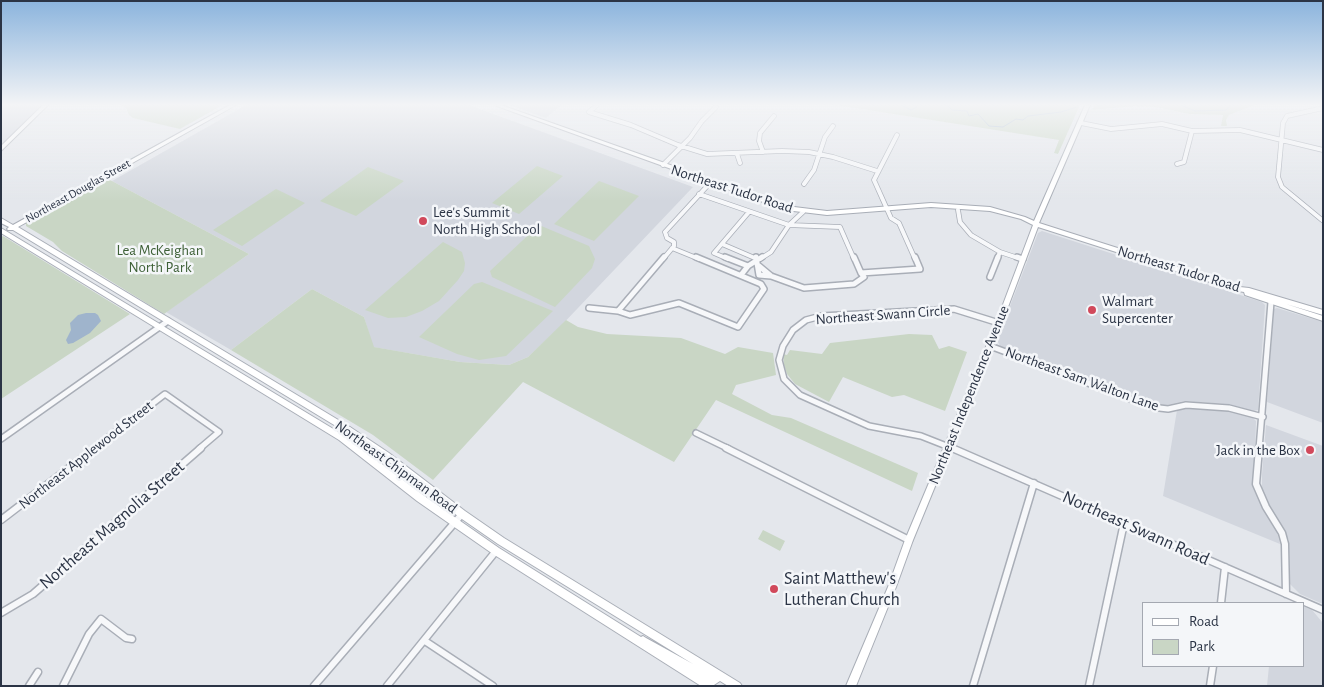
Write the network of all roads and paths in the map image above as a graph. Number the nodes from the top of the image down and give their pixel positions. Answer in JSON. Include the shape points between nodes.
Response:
{"nodes":[{"id":1,"x":13,"y":137,"type":"edge"},
{"id":2,"x":176,"y":137,"type":"edge"},
{"id":3,"x":584,"y":137,"type":"edge"},
{"id":4,"x":662,"y":137,"type":"edge"},
{"id":5,"x":690,"y":137,"type":"edge"},
{"id":6,"x":759,"y":137,"type":"edge"},
{"id":7,"x":825,"y":137,"type":"edge"},
{"id":8,"x":896,"y":137,"type":"edge"},
{"id":9,"x":1075,"y":137,"type":"edge"},
{"id":10,"x":1190,"y":137,"type":"edge"},
{"id":11,"x":1270,"y":137,"type":"edge"},
{"id":12,"x":1282,"y":140,"type":"junction"},
{"id":13,"x":682,"y":146,"type":"junction"},
{"id":14,"x":1,"y":149,"type":"edge"},
{"id":15,"x":1323,"y":150,"type":"edge"},
{"id":16,"x":763,"y":152,"type":"junction"},
{"id":17,"x":737,"y":154,"type":"junction"},
{"id":18,"x":819,"y":154,"type":"junction"},
{"id":19,"x":740,"y":164,"type":"dead end"},
{"id":20,"x":1176,"y":164,"type":"dead end"},
{"id":21,"x":663,"y":166,"type":"junction"},
{"id":22,"x":877,"y":171,"type":"junction"},
{"id":23,"x":710,"y":183,"type":"junction"},
{"id":24,"x":804,"y":184,"type":"dead end"},
{"id":25,"x":700,"y":194,"type":"junction"},
{"id":26,"x":918,"y":207,"type":"junction"},
{"id":27,"x":887,"y":209,"type":"junction"},
{"id":28,"x":958,"y":210,"type":"junction"},
{"id":29,"x":748,"y":212,"type":"junction"},
{"id":30,"x":803,"y":212,"type":"junction"},
{"id":31,"x":1,"y":220,"type":"edge"},
{"id":32,"x":1322,"y":220,"type":"edge"},
{"id":33,"x":1036,"y":224,"type":"junction"},
{"id":34,"x":789,"y":225,"type":"junction"},
{"id":35,"x":14,"y":227,"type":"junction"},
{"id":36,"x":2,"y":232,"type":"edge"},
{"id":37,"x":722,"y":244,"type":"junction"},
{"id":38,"x":672,"y":248,"type":"junction"},
{"id":39,"x":1000,"y":252,"type":"junction"},
{"id":40,"x":1023,"y":259,"type":"junction"},
{"id":41,"x":758,"y":264,"type":"junction"},
{"id":42,"x":748,"y":266,"type":"junction"},
{"id":43,"x":861,"y":273,"type":"junction"},
{"id":44,"x":741,"y":274,"type":"junction"},
{"id":45,"x":990,"y":277,"type":"dead end"},
{"id":46,"x":1240,"y":289,"type":"junction"},
{"id":47,"x":1270,"y":299,"type":"junction"},
{"id":48,"x":589,"y":308,"type":"dead end"},
{"id":49,"x":618,"y":311,"type":"junction"},
{"id":50,"x":1323,"y":313,"type":"edge"},
{"id":51,"x":1323,"y":318,"type":"edge"},
{"id":52,"x":168,"y":322,"type":"junction"},
{"id":53,"x":999,"y":324,"type":"junction"},
{"id":54,"x":160,"y":327,"type":"junction"},
{"id":55,"x":990,"y":346,"type":"junction"},
{"id":56,"x":1263,"y":417,"type":"junction"},
{"id":57,"x":219,"y":432,"type":"joint"},
{"id":58,"x":696,"y":433,"type":"dead end"},
{"id":59,"x":1,"y":439,"type":"edge"},
{"id":60,"x":949,"y":447,"type":"junction"},
{"id":61,"x":1034,"y":483,"type":"junction"},
{"id":62,"x":462,"y":514,"type":"junction"},
{"id":63,"x":1,"y":520,"type":"edge"},
{"id":64,"x":454,"y":523,"type":"junction"},
{"id":65,"x":1124,"y":523,"type":"junction"},
{"id":66,"x":908,"y":540,"type":"junction"},
{"id":67,"x":496,"y":552,"type":"junction"},
{"id":68,"x":1225,"y":567,"type":"junction"},
{"id":69,"x":1286,"y":594,"type":"junction"},
{"id":70,"x":1221,"y":602,"type":"edge"},
{"id":71,"x":1323,"y":610,"type":"edge"},
{"id":72,"x":1,"y":613,"type":"edge"},
{"id":73,"x":629,"y":636,"type":"junction"},
{"id":74,"x":132,"y":639,"type":"dead end"},
{"id":75,"x":425,"y":641,"type":"junction"},
{"id":76,"x":1213,"y":667,"type":"edge"},
{"id":77,"x":38,"y":672,"type":"dead end"},
{"id":78,"x":719,"y":675,"type":"junction"},
{"id":79,"x":29,"y":686,"type":"edge"},
{"id":80,"x":63,"y":686,"type":"edge"},
{"id":81,"x":314,"y":686,"type":"edge"},
{"id":82,"x":388,"y":686,"type":"edge"},
{"id":83,"x":493,"y":686,"type":"edge"},
{"id":84,"x":710,"y":686,"type":"edge"},
{"id":85,"x":737,"y":686,"type":"edge"},
{"id":86,"x":851,"y":686,"type":"edge"},
{"id":87,"x":973,"y":686,"type":"edge"},
{"id":88,"x":1089,"y":686,"type":"edge"},
{"id":89,"x":1210,"y":686,"type":"edge"}],
"edges":[{"from":1,"to":14,"type":"main road"},
{"from":2,"to":35,"type":"main road","name":"Northeast Douglas Street"},
{"from":3,"to":21,"type":"main road","name":"Northeast Tudor Road"},
{"from":4,"to":13,"type":"street"},
{"from":5,"to":13,"type":"street"},
{"from":6,"to":16,"type":"street"},
{"from":7,"to":18,"type":"street"},
{"from":8,"to":22,"type":"street"},
{"from":9,"to":33,"type":"main road","name":"Northeast Independence Avenue"},
{"from":10,"to":20,"type":"street","via":[[1184,162]]},
{"from":11,"to":12,"type":"street"},
{"from":12,"to":15,"type":"street"},
{"from":12,"to":32,"type":"street","via":[[1278,177],[1282,187]]},
{"from":13,"to":17,"type":"street","via":[[706,154]]},
{"from":13,"to":21,"type":"street"},
{"from":16,"to":17,"type":"street"},
{"from":16,"to":18,"type":"street","via":[[790,150]]},
{"from":17,"to":19,"type":"street"},
{"from":18,"to":22,"type":"street"},
{"from":18,"to":24,"type":"street","via":[[814,170]]},
{"from":21,"to":23,"type":"main road","name":"Northeast Tudor Road"},
{"from":22,"to":27,"type":"street","via":[[874,180]]},
{"from":23,"to":25,"type":"street"},
{"from":23,"to":30,"type":"main road","name":"Northeast Tudor Road"},
{"from":25,"to":29,"type":"street"},
{"from":25,"to":38,"type":"street","via":[[665,232],[674,242]]},
{"from":26,"to":27,"type":"main road","name":"Northeast Tudor Road"},
{"from":26,"to":28,"type":"main road","name":"Northeast Tudor Road"},
{"from":26,"to":33,"type":"main road","name":"Northeast Tudor Road","via":[[940,204],[975,207],[1019,216]]},
{"from":27,"to":30,"type":"main road","name":"Northeast Tudor Road"},
{"from":27,"to":43,"type":"street","via":[[898,223],[920,269]]},
{"from":28,"to":33,"type":"main road","name":"Northeast Tudor Road"},
{"from":28,"to":39,"type":"street","via":[[964,228]]},
{"from":29,"to":34,"type":"street"},
{"from":29,"to":37,"type":"street"},
{"from":30,"to":34,"type":"street"},
{"from":31,"to":35,"type":"main road","name":"Northeast Chipman Road"},
{"from":33,"to":40,"type":"main road","name":"Northeast Independence Avenue"},
{"from":33,"to":46,"type":"main road","name":"Northeast Tudor Road"},
{"from":34,"to":41,"type":"street","via":[[771,252]]},
{"from":34,"to":43,"type":"street","via":[[840,227]]},
{"from":35,"to":36,"type":"main road","name":"Northeast Douglas Street"},
{"from":35,"to":52,"type":"main road","name":"Northeast Chipman Road"},
{"from":36,"to":54,"type":"main road","name":"Northeast Chipman Road"},
{"from":37,"to":41,"type":"street","via":[[756,258]]},
{"from":37,"to":42,"type":"street","via":[[714,253]]},
{"from":38,"to":44,"type":"street"},
{"from":38,"to":49,"type":"street"},
{"from":39,"to":40,"type":"street"},
{"from":39,"to":45,"type":"street"},
{"from":40,"to":53,"type":"main road","name":"Northeast Independence Avenue"},
{"from":41,"to":42,"type":"street"},
{"from":41,"to":43,"type":"street","via":[[760,275],[804,288],[854,284],[864,277]]},
{"from":42,"to":44,"type":"street"},
{"from":44,"to":49,"type":"street","via":[[762,284],[764,289],[738,327],[679,303],[630,315]]},
{"from":46,"to":47,"type":"main road","name":"Northeast Tudor Road"},
{"from":46,"to":47,"type":"main road","via":[[1259,298]]},
{"from":47,"to":50,"type":"main road","name":"Northeast Tudor Road"},
{"from":47,"to":51,"type":"main road"},
{"from":47,"to":56,"type":"street"},
{"from":48,"to":49,"type":"street"},
{"from":52,"to":54,"type":"street"},
{"from":52,"to":62,"type":"main road","name":"Northeast Chipman Road","via":[[347,429]]},
{"from":53,"to":55,"type":"main road","name":"Northeast Independence Avenue"},
{"from":53,"to":60,"type":"street","name":"Northeast Swann Circle","via":[[954,309],[821,316],[806,320],[793,330],[783,346],[779,360],[784,379],[800,395],[869,426],[921,436]]},
{"from":54,"to":59,"type":"street"},
{"from":54,"to":64,"type":"main road","name":"Northeast Chipman Road","via":[[342,438]]},
{"from":55,"to":56,"type":"street","name":"Northeast Sam Walton Lane","via":[[1151,407],[1229,408]]},
{"from":55,"to":60,"type":"main road","name":"Northeast Independence Avenue"},
{"from":56,"to":69,"type":"street","via":[[1256,484],[1285,544]]},
{"from":57,"to":63,"type":"street","name":"Northeast Applewood Street","via":[[164,394]]},
{"from":57,"to":72,"type":"street","name":"Northeast Magnolia Street","via":[[33,594]]},
{"from":58,"to":66,"type":"street"},
{"from":60,"to":61,"type":"street","name":"Northeast Swann Road"},
{"from":60,"to":66,"type":"main road","name":"Northeast Independence Avenue"},
{"from":61,"to":65,"type":"street","name":"Northeast Swann Road"},
{"from":61,"to":87,"type":"street"},
{"from":62,"to":64,"type":"street"},
{"from":62,"to":78,"type":"main road","name":"Northeast Chipman Road"},
{"from":64,"to":67,"type":"main road","name":"Northeast Chipman Road"},
{"from":64,"to":81,"type":"street"},
{"from":65,"to":68,"type":"street","name":"Northeast Swann Road"},
{"from":65,"to":88,"type":"street"},
{"from":66,"to":86,"type":"main road","name":"Northeast Independence Avenue"},
{"from":67,"to":73,"type":"main road","name":"Northeast Chipman Road"},
{"from":67,"to":75,"type":"street"},
{"from":68,"to":69,"type":"street","name":"Northeast Swann Road"},
{"from":68,"to":70,"type":"street"},
{"from":69,"to":71,"type":"street","name":"Northeast Swann Road"},
{"from":73,"to":78,"type":"main road","via":[[647,642],[706,677],[714,680]]},
{"from":73,"to":84,"type":"main road","name":"Northeast Chipman Road"},
{"from":74,"to":80,"type":"street","via":[[101,619],[89,634]]},
{"from":75,"to":82,"type":"street"},
{"from":75,"to":83,"type":"street"},
{"from":76,"to":89,"type":"street"},
{"from":77,"to":79,"type":"street"},
{"from":78,"to":85,"type":"main road","name":"Northeast Chipman Road"}]}
